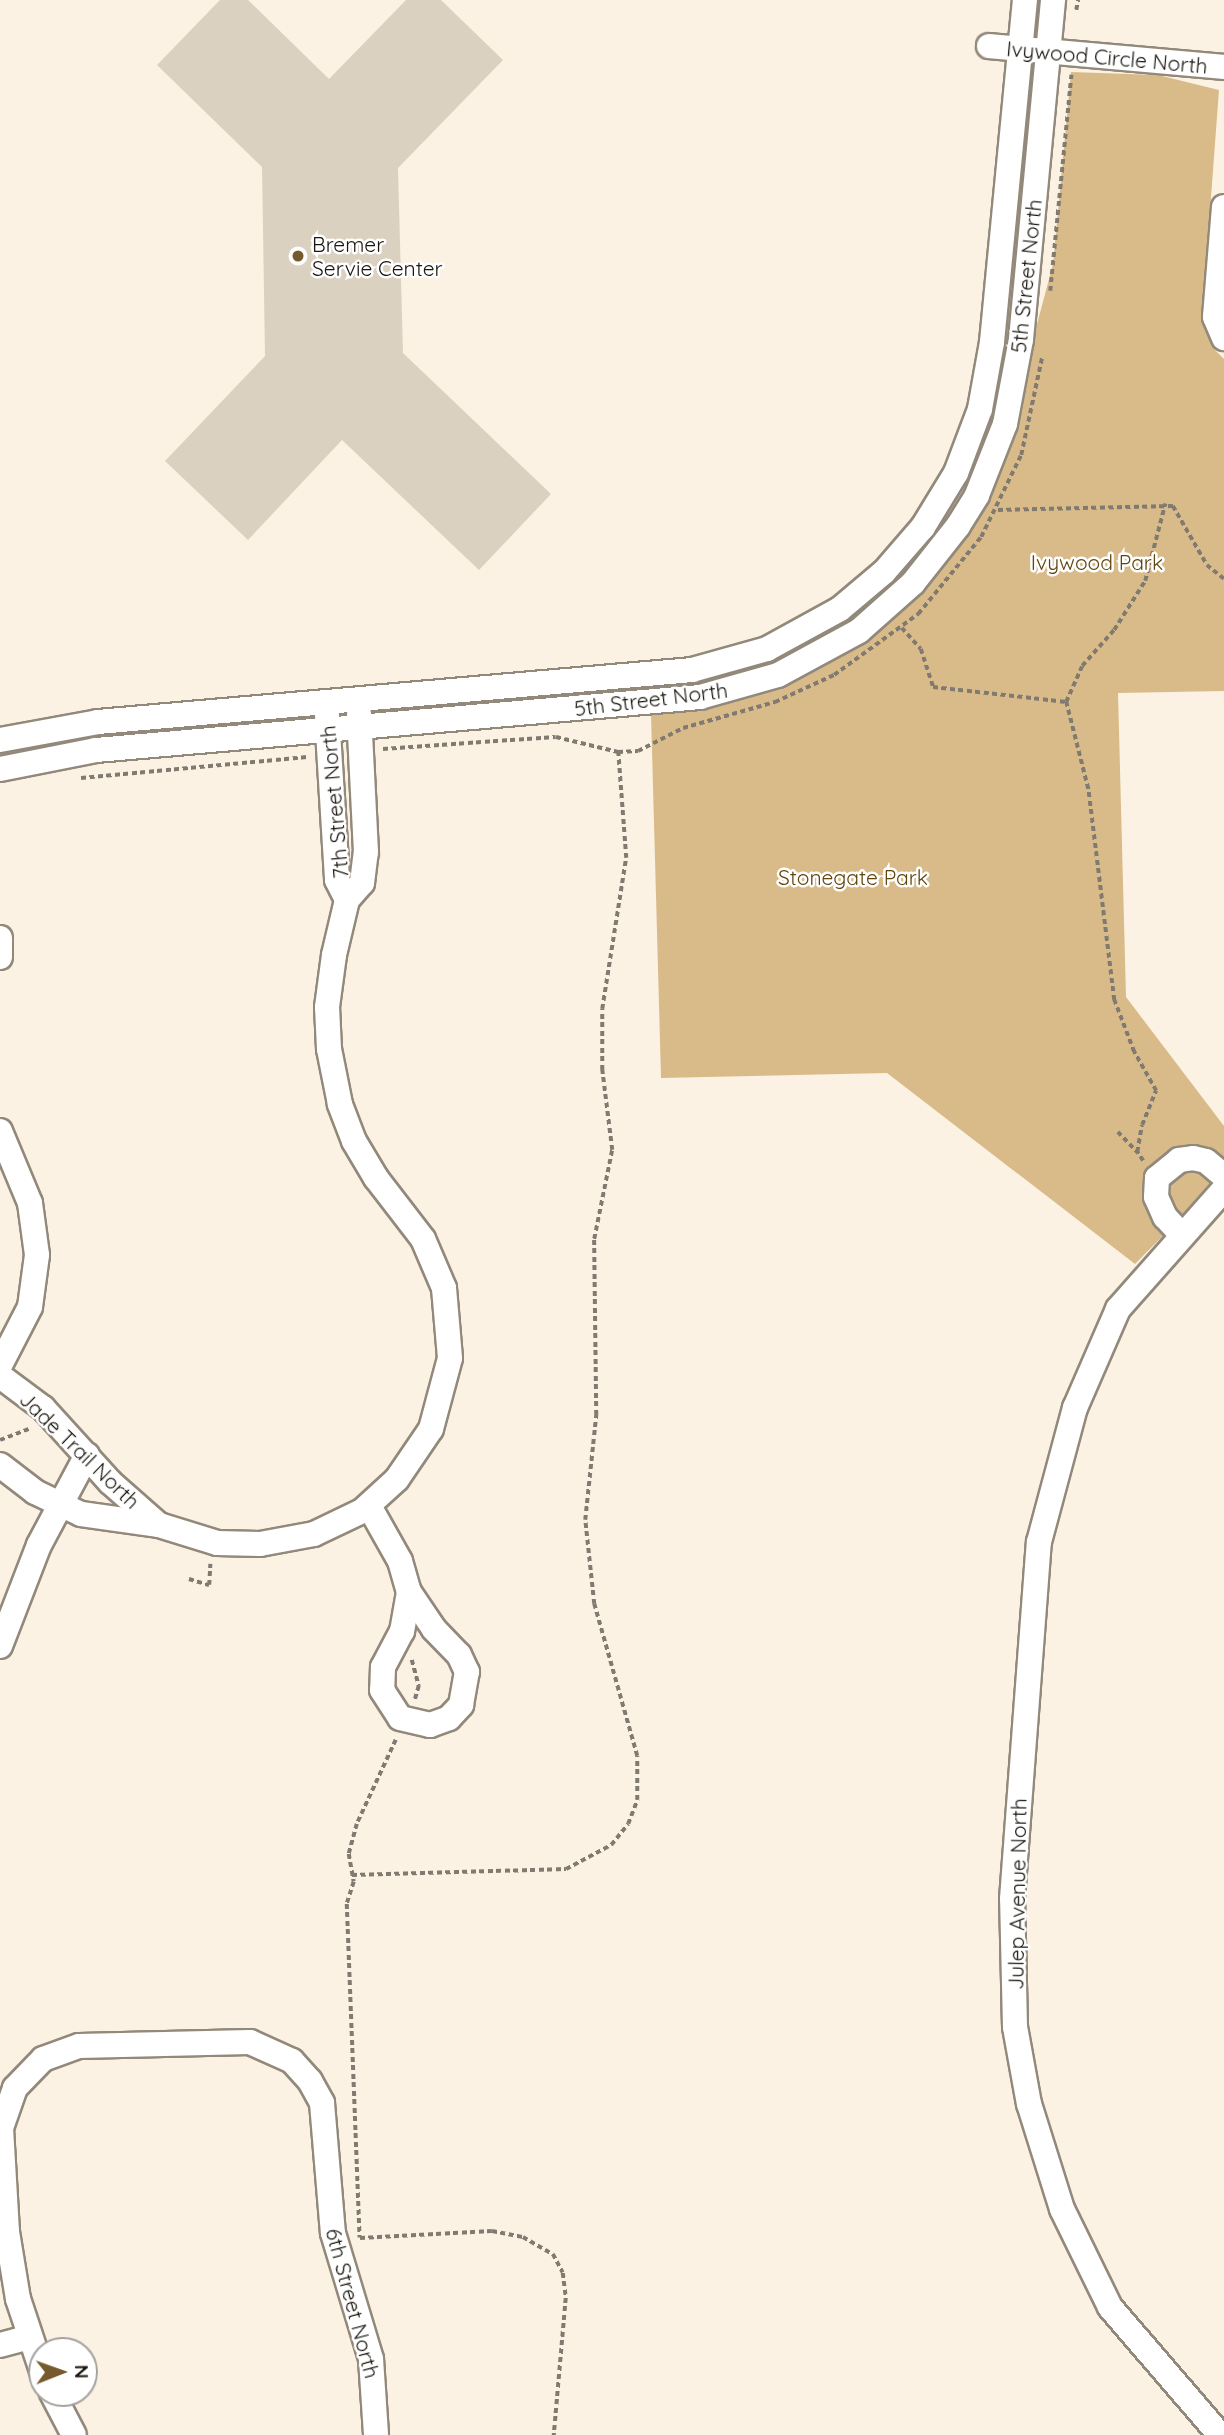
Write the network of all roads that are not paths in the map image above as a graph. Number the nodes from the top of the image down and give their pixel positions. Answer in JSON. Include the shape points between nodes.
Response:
{"nodes":[{"id":1,"x":1025,"y":0,"type":"edge"},
{"id":2,"x":1053,"y":0,"type":"edge"},
{"id":3,"x":989,"y":46,"type":"dead end"},
{"id":4,"x":1020,"y":49,"type":"junction"},
{"id":5,"x":1048,"y":51,"type":"junction"},
{"id":6,"x":1224,"y":67,"type":"edge"},
{"id":7,"x":1224,"y":207,"type":"edge"},
{"id":8,"x":1224,"y":338,"type":"edge"},
{"id":9,"x":358,"y":700,"type":"junction"},
{"id":10,"x":326,"y":703,"type":"junction"},
{"id":11,"x":360,"y":728,"type":"junction"},
{"id":12,"x":328,"y":731,"type":"junction"},
{"id":13,"x":0,"y":740,"type":"edge"},
{"id":14,"x":0,"y":769,"type":"edge"},
{"id":15,"x":347,"y":900,"type":"junction"},
{"id":16,"x":0,"y":938,"type":"edge"},
{"id":17,"x":0,"y":957,"type":"edge"},
{"id":18,"x":0,"y":1131,"type":"edge"},
{"id":19,"x":1224,"y":1175,"type":"edge"},
{"id":20,"x":1224,"y":1189,"type":"edge"},
{"id":21,"x":1181,"y":1234,"type":"junction"},
{"id":22,"x":0,"y":1365,"type":"edge"},
{"id":23,"x":0,"y":1376,"type":"edge"},
{"id":24,"x":88,"y":1455,"type":"junction"},
{"id":25,"x":0,"y":1465,"type":"edge"},
{"id":26,"x":60,"y":1505,"type":"junction"},
{"id":27,"x":369,"y":1506,"type":"junction"},
{"id":28,"x":159,"y":1525,"type":"junction"},
{"id":29,"x":409,"y":1592,"type":"junction"},
{"id":30,"x":0,"y":1646,"type":"edge"},
{"id":31,"x":28,"y":2337,"type":"edge"},
{"id":32,"x":29,"y":2337,"type":"edge"},
{"id":33,"x":0,"y":2345,"type":"edge"},
{"id":34,"x":59,"y":2407,"type":"edge"},
{"id":35,"x":74,"y":2435,"type":"edge"},
{"id":36,"x":376,"y":2435,"type":"edge"},
{"id":37,"x":1220,"y":2435,"type":"edge"}],
"edges":[{"from":1,"to":4,"type":"street","name":"5th Street North"},
{"from":2,"to":5,"type":"street","name":"5th Street North"},
{"from":3,"to":4,"type":"street","name":"Ivywood Circle North"},
{"from":4,"to":5,"type":"street","name":"Ivywood Circle North"},
{"from":4,"to":9,"type":"street","name":"5th Street North","via":[[992,342],[980,409],[940,503],[884,572],[815,625],[767,649],[716,665]]},
{"from":5,"to":6,"type":"street","name":"Ivywood Circle North"},
{"from":5,"to":11,"type":"street","name":"5th Street North","via":[[1018,363],[1005,425],[977,495],[913,583],[868,624],[831,649],[778,675],[727,691],[670,702]]},
{"from":7,"to":8,"type":"street","via":[[1216,317]]},
{"from":9,"to":10,"type":"street","name":"5th Street North"},
{"from":9,"to":11,"type":"street","name":"7th Street North"},
{"from":10,"to":12,"type":"street","name":"7th Street North"},
{"from":10,"to":13,"type":"street","name":"5th Street North","via":[[98,722]]},
{"from":11,"to":12,"type":"street","name":"5th Street North"},
{"from":11,"to":15,"type":"street","name":"7th Street North","via":[[366,852],[362,883]]},
{"from":12,"to":14,"type":"street","name":"5th Street North","via":[[96,750]]},
{"from":12,"to":15,"type":"street","name":"7th Street North","via":[[337,880]]},
{"from":15,"to":27,"type":"street","name":"7th Street North","via":[[328,993],[333,1077],[360,1152],[411,1220],[434,1262],[451,1331],[446,1384],[431,1429],[405,1470]]},
{"from":16,"to":17,"type":"street"},
{"from":18,"to":22,"type":"street","via":[[30,1203],[37,1255],[30,1307]]},
{"from":19,"to":21,"type":"street","via":[[1194,1158],[1179,1160],[1157,1178],[1156,1197],[1165,1217]]},
{"from":20,"to":21,"type":"street","name":"Julep Avenue North"},
{"from":21,"to":37,"type":"street","name":"Julep Avenue North","via":[[1118,1309],[1074,1408],[1040,1542],[1012,1899],[1015,2027],[1029,2104],[1062,2209],[1110,2307]]},
{"from":23,"to":24,"type":"street","name":"Jade Trail North","via":[[43,1408]]},
{"from":24,"to":26,"type":"street"},
{"from":24,"to":28,"type":"street","name":"Jade Trail North","via":[[115,1488]]},
{"from":25,"to":26,"type":"street","name":"Jade Trail North"},
{"from":26,"to":28,"type":"street","name":"Jade Trail North","via":[[100,1519]]},
{"from":26,"to":30,"type":"street","via":[[30,1566]]},
{"from":27,"to":28,"type":"street","name":"Jade Trail North","via":[[314,1534],[260,1545],[217,1543]]},
{"from":27,"to":29,"type":"street","via":[[400,1561]]},
{"from":29,"to":29,"type":"street","via":[[402,1631],[383,1667],[382,1690],[400,1718],[430,1725],[449,1718],[461,1705],[467,1672],[459,1655]]},
{"from":31,"to":33,"type":"street"},
{"from":32,"to":36,"type":"street","name":"6th Street North","via":[[7,2232],[1,2137],[7,2103],[37,2063],[64,2049],[93,2044],[250,2042],[292,2061],[316,2089],[326,2119],[336,2246],[371,2359]]},
{"from":34,"to":35,"type":"street"}]}
